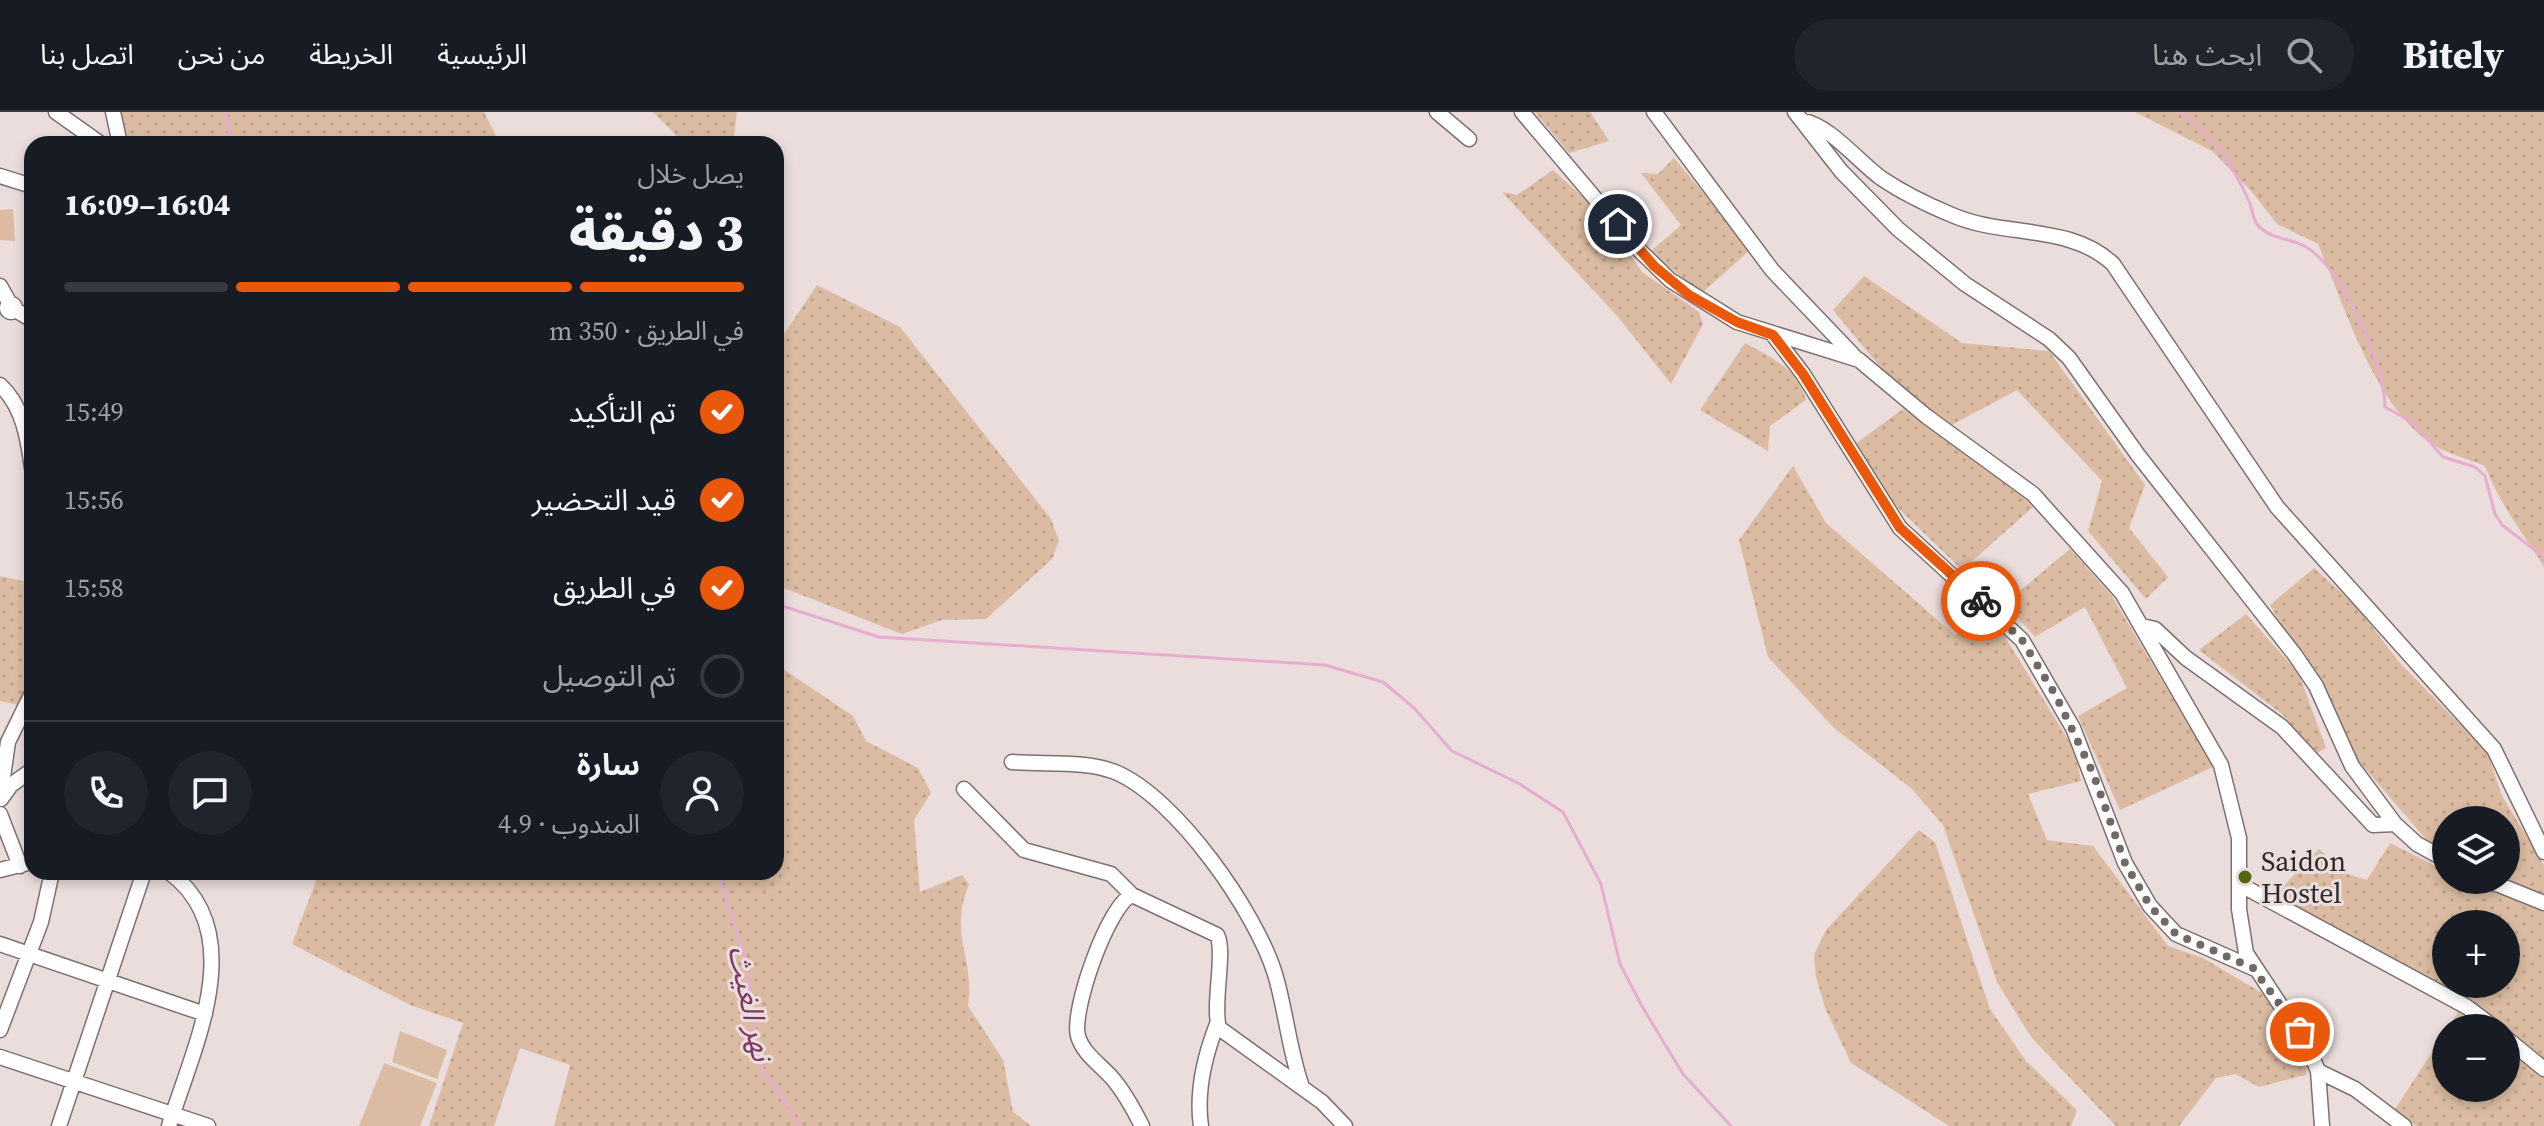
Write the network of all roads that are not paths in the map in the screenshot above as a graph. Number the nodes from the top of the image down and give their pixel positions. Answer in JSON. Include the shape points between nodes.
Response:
{"nodes":[{"id":1,"x":56,"y":112,"type":"edge"},
{"id":2,"x":113,"y":112,"type":"edge"},
{"id":3,"x":1437,"y":112,"type":"edge"},
{"id":4,"x":1522,"y":112,"type":"edge"},
{"id":5,"x":1654,"y":112,"type":"edge"},
{"id":6,"x":1799,"y":116,"type":"edge"},
{"id":7,"x":90,"y":136,"type":"edge"},
{"id":8,"x":118,"y":136,"type":"edge"},
{"id":9,"x":1469,"y":139,"type":"dead end"},
{"id":10,"x":0,"y":176,"type":"edge"},
{"id":11,"x":24,"y":184,"type":"edge"},
{"id":12,"x":0,"y":286,"type":"edge"},
{"id":13,"x":8,"y":306,"type":"edge"},
{"id":14,"x":1773,"y":335,"type":"junction"},
{"id":15,"x":1859,"y":360,"type":"junction"},
{"id":16,"x":0,"y":385,"type":"edge"},
{"id":17,"x":24,"y":427,"type":"edge"},
{"id":18,"x":2142,"y":626,"type":"junction"},
{"id":19,"x":24,"y":709,"type":"edge"},
{"id":20,"x":1012,"y":762,"type":"dead end"},
{"id":21,"x":24,"y":779,"type":"edge"},
{"id":22,"x":964,"y":789,"type":"dead end"},
{"id":23,"x":0,"y":805,"type":"edge"},
{"id":24,"x":2395,"y":824,"type":"junction"},
{"id":25,"x":2432,"y":852,"type":"edge"},
{"id":26,"x":2544,"y":852,"type":"edge"},
{"id":27,"x":24,"y":859,"type":"edge"},
{"id":28,"x":24,"y":864,"type":"edge"},
{"id":29,"x":0,"y":870,"type":"edge"},
{"id":30,"x":50,"y":880,"type":"edge"},
{"id":31,"x":141,"y":880,"type":"edge"},
{"id":32,"x":177,"y":880,"type":"edge"},
{"id":33,"x":2239,"y":884,"type":"junction"},
{"id":34,"x":2520,"y":893,"type":"edge"},
{"id":35,"x":1132,"y":895,"type":"junction"},
{"id":36,"x":2544,"y":903,"type":"edge"},
{"id":37,"x":0,"y":944,"type":"edge"},
{"id":38,"x":27,"y":953,"type":"junction"},
{"id":39,"x":2253,"y":968,"type":"junction"},
{"id":40,"x":107,"y":979,"type":"junction"},
{"id":41,"x":205,"y":1014,"type":"junction"},
{"id":42,"x":2476,"y":1014,"type":"edge"},
{"id":43,"x":1217,"y":1024,"type":"junction"},
{"id":44,"x":0,"y":1030,"type":"edge"},
{"id":45,"x":2520,"y":1049,"type":"edge"},
{"id":46,"x":0,"y":1057,"type":"edge"},
{"id":47,"x":2544,"y":1069,"type":"edge"},
{"id":48,"x":2318,"y":1071,"type":"junction"},
{"id":49,"x":74,"y":1080,"type":"junction"},
{"id":50,"x":1302,"y":1088,"type":"junction"},
{"id":51,"x":171,"y":1120,"type":"edge"},
{"id":52,"x":59,"y":1126,"type":"edge"},
{"id":53,"x":208,"y":1126,"type":"edge"},
{"id":54,"x":1142,"y":1126,"type":"edge"},
{"id":55,"x":1201,"y":1126,"type":"edge"},
{"id":56,"x":1345,"y":1126,"type":"edge"},
{"id":57,"x":2322,"y":1126,"type":"edge"},
{"id":58,"x":2404,"y":1126,"type":"edge"}],
"edges":[{"from":1,"to":7,"type":"street"},
{"from":2,"to":8,"type":"street"},
{"from":3,"to":9,"type":"street"},
{"from":4,"to":14,"type":"street","via":[[1670,280],[1720,314]]},
{"from":5,"to":15,"type":"street","via":[[1772,270]]},
{"from":6,"to":24,"type":"street","via":[[1841,171],[1898,229],[2069,358],[2295,655],[2316,686],[2352,766]]},
{"from":6,"to":26,"type":"street","via":[[1817,124],[1895,187],[1938,209],[1995,228],[2082,241],[2113,264],[2277,507],[2494,749]]},
{"from":10,"to":11,"type":"street"},
{"from":12,"to":13,"type":"street"},
{"from":14,"to":15,"type":"street"},
{"from":14,"to":39,"type":"street","via":[[1900,528],[2022,640],[2073,728],[2125,863],[2150,906],[2176,934]]},
{"from":15,"to":18,"type":"street","via":[[2033,494],[2122,593]]},
{"from":16,"to":17,"type":"street"},
{"from":18,"to":24,"type":"street","via":[[2155,629],[2186,658],[2282,727],[2373,825]]},
{"from":18,"to":33,"type":"street","via":[[2221,765],[2239,838]]},
{"from":19,"to":23,"type":"street","via":[[8,742]]},
{"from":20,"to":50,"type":"street","via":[[1114,772],[1150,792],[1177,817],[1224,880],[1271,963]]},
{"from":21,"to":23,"type":"street"},
{"from":22,"to":35,"type":"street","via":[[1024,850],[1111,874]]},
{"from":23,"to":27,"type":"street"},
{"from":24,"to":25,"type":"street"},
{"from":28,"to":29,"type":"street"},
{"from":30,"to":38,"type":"street"},
{"from":31,"to":40,"type":"street"},
{"from":32,"to":41,"type":"street","via":[[192,896],[208,934],[213,968]]},
{"from":33,"to":39,"type":"street","via":[[2241,932]]},
{"from":33,"to":42,"type":"street"},
{"from":34,"to":36,"type":"street"},
{"from":35,"to":43,"type":"street","via":[[1220,939]]},
{"from":35,"to":54,"type":"street","via":[[1121,901],[1107,927],[1076,1020],[1082,1045],[1115,1081]]},
{"from":37,"to":38,"type":"street"},
{"from":38,"to":40,"type":"street"},
{"from":38,"to":44,"type":"street"},
{"from":39,"to":48,"type":"street","via":[[2300,1032]]},
{"from":40,"to":41,"type":"street"},
{"from":40,"to":49,"type":"street"},
{"from":41,"to":51,"type":"street"},
{"from":43,"to":50,"type":"street"},
{"from":43,"to":55,"type":"street","via":[[1207,1050]]},
{"from":45,"to":47,"type":"street"},
{"from":46,"to":49,"type":"street"},
{"from":48,"to":57,"type":"street"},
{"from":48,"to":58,"type":"street","via":[[2360,1093]]},
{"from":49,"to":51,"type":"street"},
{"from":49,"to":52,"type":"street"},
{"from":50,"to":56,"type":"street"},
{"from":51,"to":53,"type":"street"}]}
